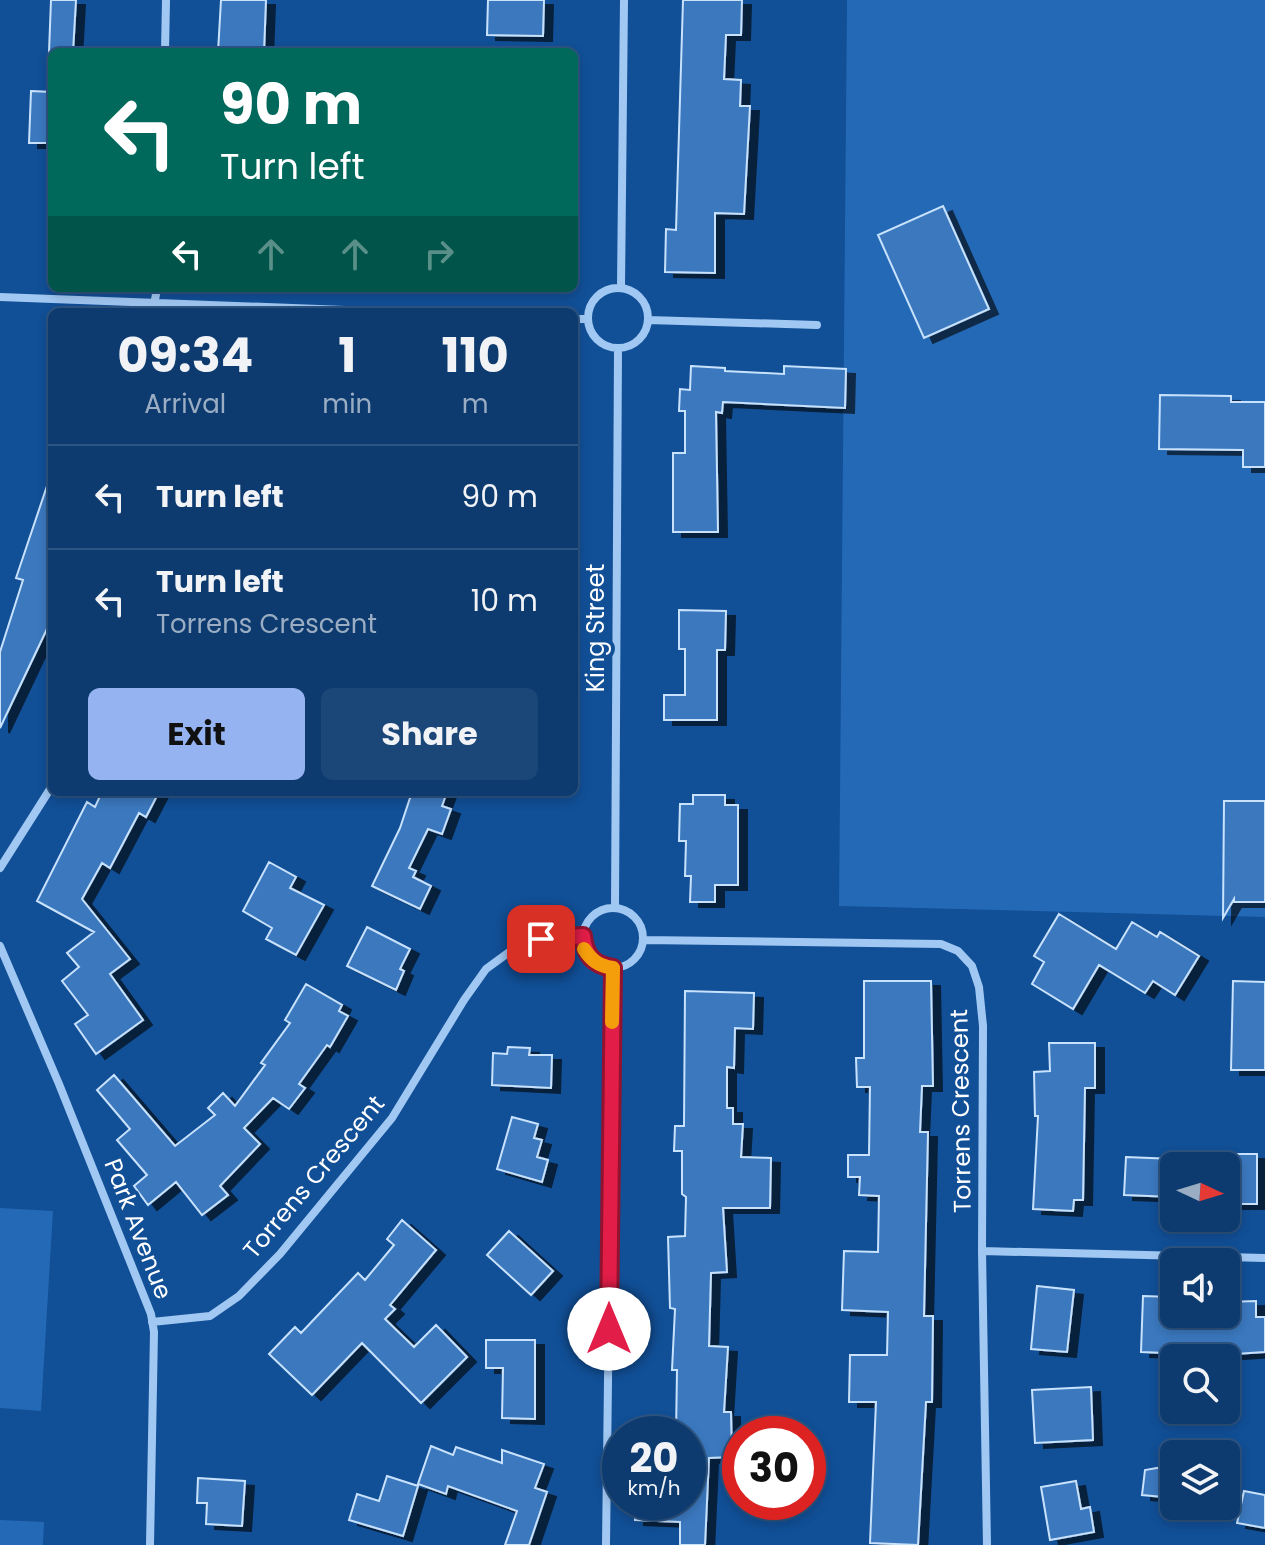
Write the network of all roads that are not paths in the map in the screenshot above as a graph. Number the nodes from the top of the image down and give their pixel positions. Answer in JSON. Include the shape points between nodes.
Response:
{"nodes":[{"id":1,"x":166,"y":0,"type":"edge"},
{"id":2,"x":624,"y":0,"type":"edge"},
{"id":3,"x":165,"y":48,"type":"edge"},
{"id":4,"x":621,"y":287,"type":"junction"},
{"id":5,"x":0,"y":297,"type":"edge"},
{"id":6,"x":154,"y":307,"type":"edge"},
{"id":7,"x":203,"y":308,"type":"edge"},
{"id":8,"x":578,"y":319,"type":"edge"},
{"id":9,"x":587,"y":319,"type":"junction"},
{"id":10,"x":648,"y":320,"type":"junction"},
{"id":11,"x":817,"y":325,"type":"dead end"},
{"id":12,"x":618,"y":348,"type":"junction"},
{"id":13,"x":48,"y":792,"type":"edge"},
{"id":14,"x":0,"y":868,"type":"edge"},
{"id":15,"x":615,"y":908,"type":"junction"},
{"id":16,"x":583,"y":936,"type":"junction"},
{"id":17,"x":643,"y":940,"type":"junction"},
{"id":18,"x":0,"y":946,"type":"edge"},
{"id":19,"x":613,"y":968,"type":"junction"},
{"id":20,"x":982,"y":1251,"type":"junction"},
{"id":21,"x":1265,"y":1258,"type":"edge"},
{"id":22,"x":152,"y":1322,"type":"junction"},
{"id":23,"x":150,"y":1545,"type":"edge"},
{"id":24,"x":606,"y":1545,"type":"edge"},
{"id":25,"x":987,"y":1545,"type":"edge"}],
"edges":[{"from":1,"to":3,"type":"street"},
{"from":2,"to":4,"type":"street"},
{"from":4,"to":9,"type":"street","via":[[595,297]]},
{"from":4,"to":10,"type":"street","via":[[644,302]]},
{"from":5,"to":6,"type":"street"},
{"from":6,"to":7,"type":"street"},
{"from":8,"to":9,"type":"street"},
{"from":9,"to":12,"type":"street","via":[[596,339]]},
{"from":10,"to":11,"type":"street"},
{"from":10,"to":12,"type":"street","via":[[637,341]]},
{"from":12,"to":15,"type":"street","name":"King Street"},
{"from":13,"to":14,"type":"street"},
{"from":15,"to":16,"type":"street","via":[[590,917]]},
{"from":15,"to":17,"type":"street","via":[[639,922]]},
{"from":16,"to":19,"type":"street","via":[[591,959]]},
{"from":16,"to":22,"type":"street","name":"Torrens Crescent","via":[[541,939],[512,950],[486,969],[392,1118],[280,1254],[239,1296],[210,1316]]},
{"from":17,"to":19,"type":"street","via":[[632,961]]},
{"from":17,"to":20,"type":"street","name":"Torrens Crescent","via":[[941,944],[958,951],[972,966],[983,1026]]},
{"from":18,"to":22,"type":"street","name":"Park Avenue"},
{"from":19,"to":24,"type":"street"},
{"from":20,"to":21,"type":"street"},
{"from":20,"to":25,"type":"street","name":"Torrens Crescent"},
{"from":22,"to":23,"type":"street","name":"Park Avenue"}]}
